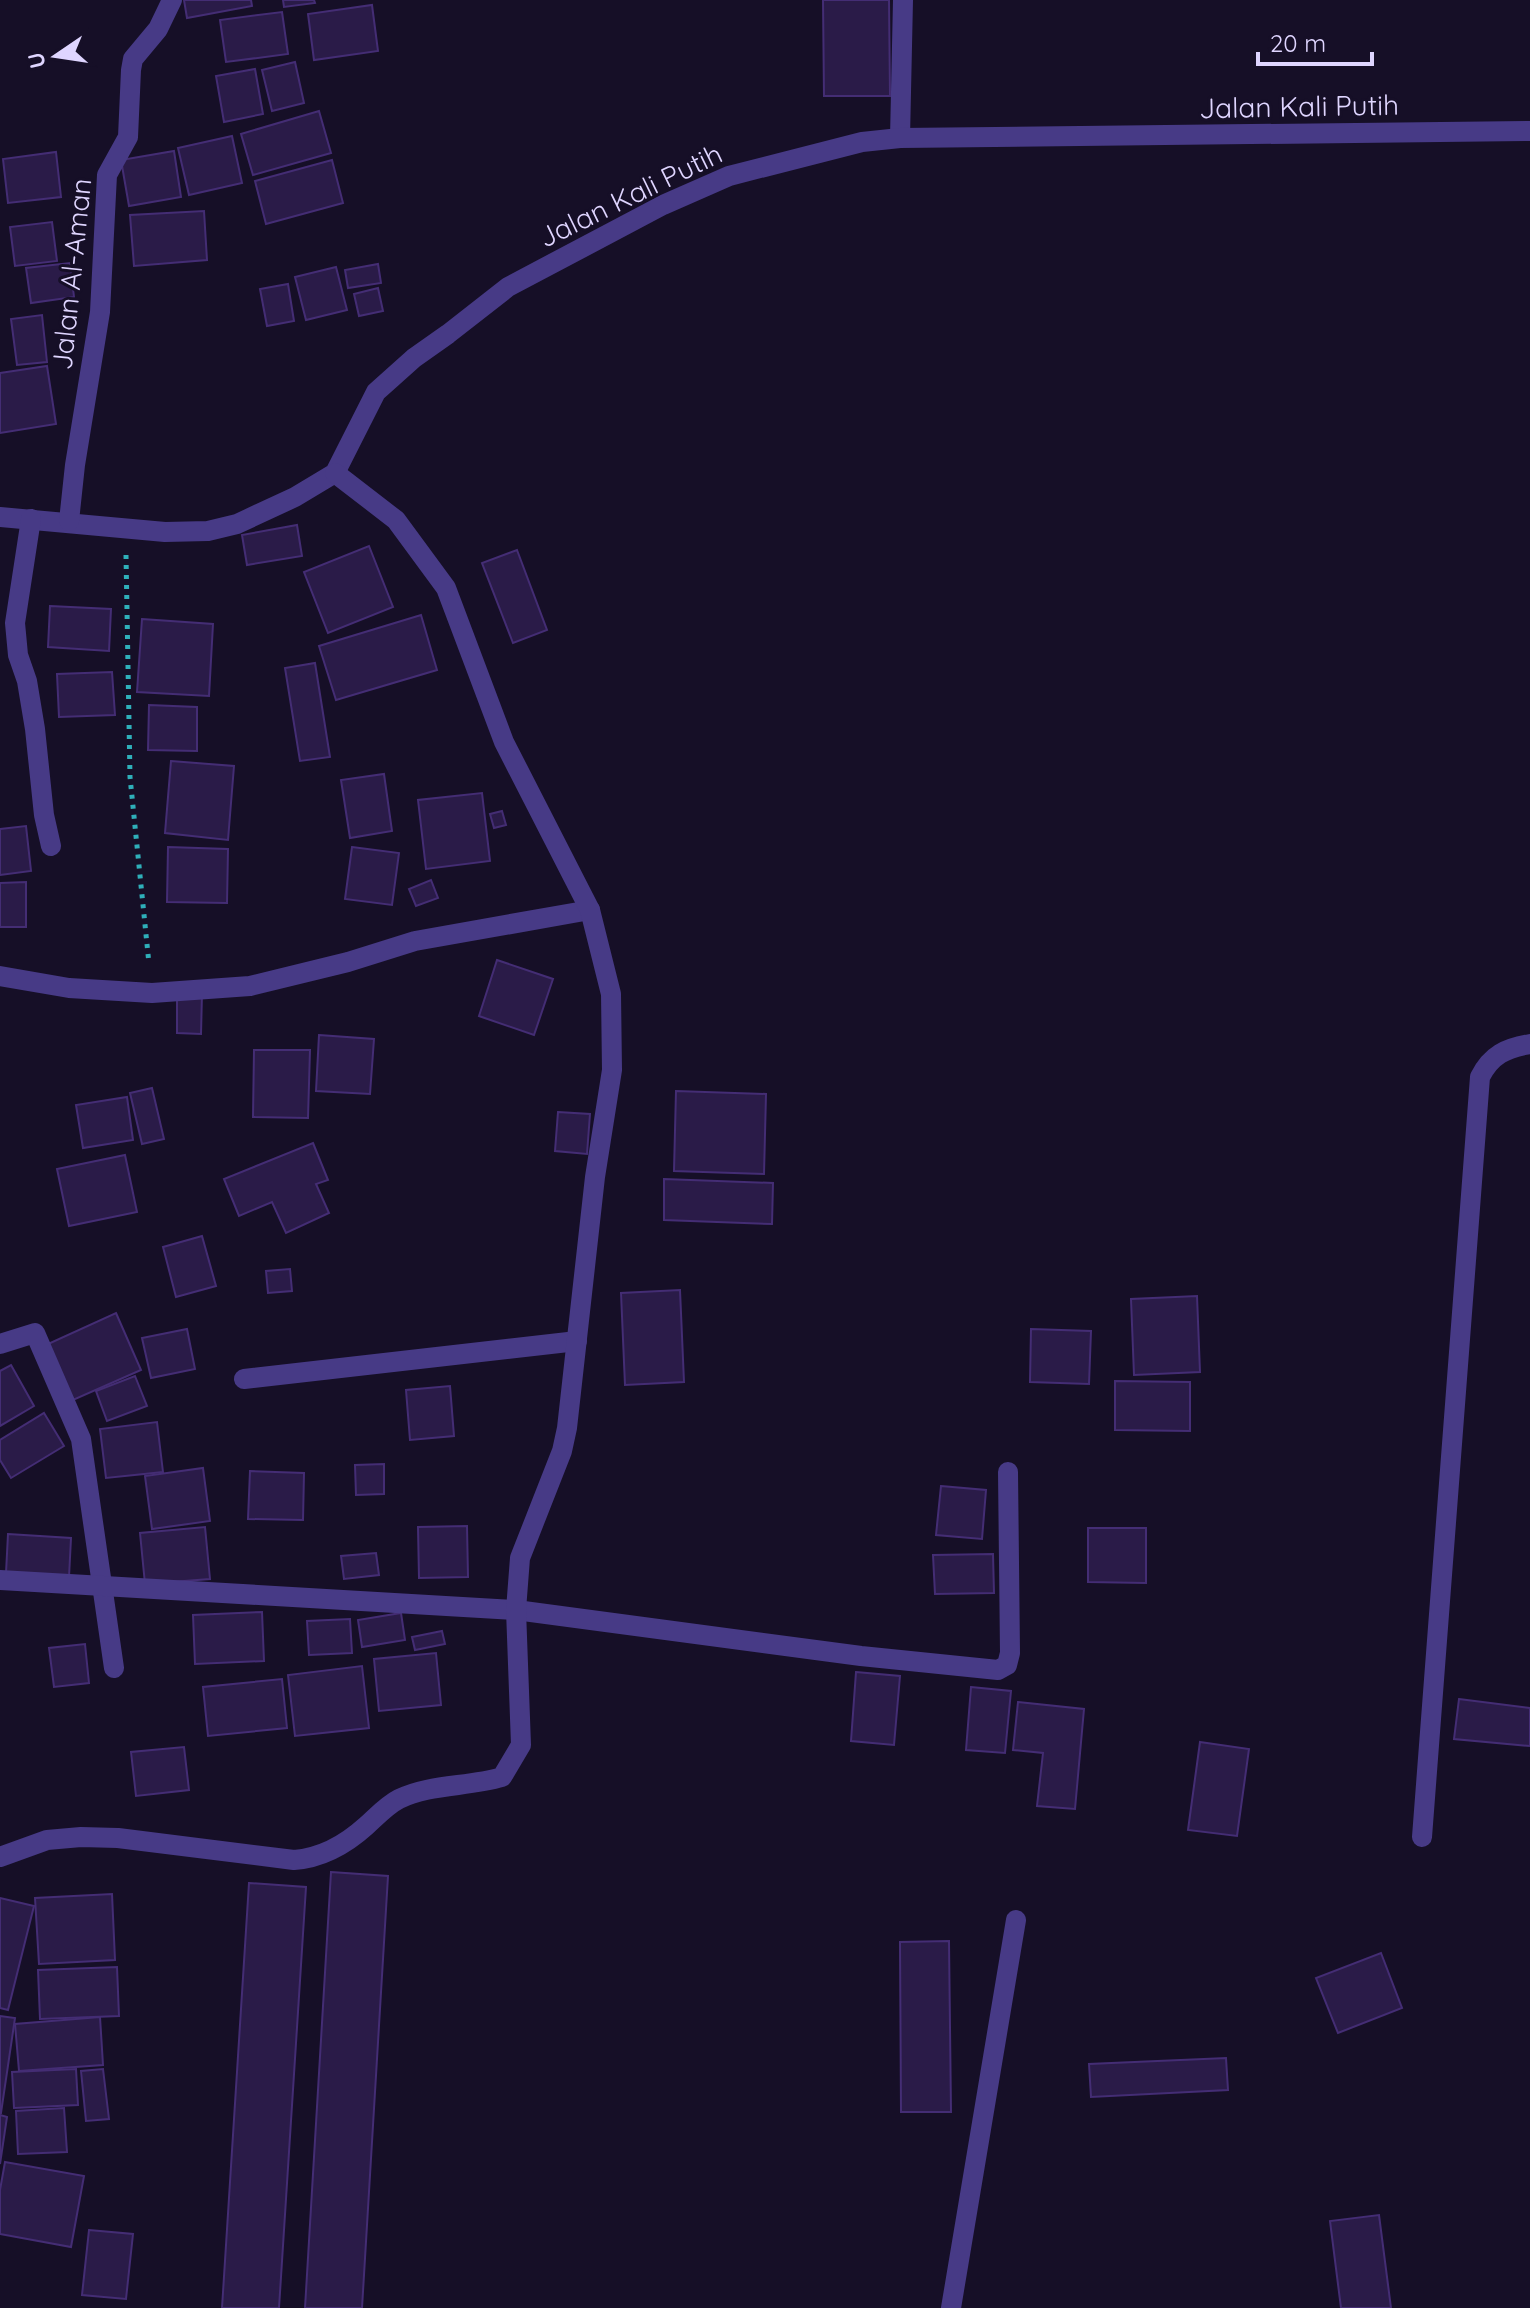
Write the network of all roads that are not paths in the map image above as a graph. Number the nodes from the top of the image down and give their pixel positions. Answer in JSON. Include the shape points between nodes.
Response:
{"nodes":[{"id":1,"x":172,"y":0,"type":"edge"},
{"id":2,"x":903,"y":0,"type":"edge"},
{"id":3,"x":1530,"y":131,"type":"edge"},
{"id":4,"x":900,"y":138,"type":"junction"},
{"id":5,"x":335,"y":473,"type":"junction"},
{"id":6,"x":0,"y":517,"type":"edge"},
{"id":7,"x":31,"y":519,"type":"junction"},
{"id":8,"x":69,"y":521,"type":"junction"},
{"id":9,"x":51,"y":846,"type":"dead end"},
{"id":10,"x":590,"y":910,"type":"junction"},
{"id":11,"x":0,"y":976,"type":"edge"},
{"id":12,"x":1530,"y":1044,"type":"edge"},
{"id":13,"x":577,"y":1341,"type":"junction"},
{"id":14,"x":0,"y":1344,"type":"edge"},
{"id":15,"x":244,"y":1379,"type":"dead end"},
{"id":16,"x":1008,"y":1472,"type":"dead end"},
{"id":17,"x":0,"y":1580,"type":"edge"},
{"id":18,"x":102,"y":1588,"type":"junction"},
{"id":19,"x":516,"y":1610,"type":"junction"},
{"id":20,"x":114,"y":1668,"type":"dead end"},
{"id":21,"x":1422,"y":1837,"type":"dead end"},
{"id":22,"x":0,"y":1857,"type":"edge"},
{"id":23,"x":1016,"y":1920,"type":"dead end"},
{"id":24,"x":951,"y":2308,"type":"edge"}],
"edges":[{"from":1,"to":8,"type":"street","name":"Jalan Al-Aman","via":[[158,29],[133,59],[128,137],[107,175],[100,312]]},
{"from":2,"to":4,"type":"street"},
{"from":3,"to":4,"type":"street","name":"Jalan Kali Putih"},
{"from":4,"to":5,"type":"street","name":"Jalan Kali Putih","via":[[862,142],[729,176],[508,287],[376,392]]},
{"from":5,"to":8,"type":"street","via":[[237,524],[208,531],[165,532]]},
{"from":5,"to":10,"type":"street","via":[[396,520],[446,588],[504,742]]},
{"from":6,"to":7,"type":"street"},
{"from":7,"to":8,"type":"street"},
{"from":7,"to":9,"type":"street","via":[[15,623]]},
{"from":10,"to":11,"type":"street","via":[[415,941],[250,986],[152,993],[69,988]]},
{"from":10,"to":13,"type":"street","via":[[611,994],[613,1044]]},
{"from":12,"to":21,"type":"street","via":[[1488,1060],[1480,1077]]},
{"from":13,"to":15,"type":"street"},
{"from":13,"to":19,"type":"street","via":[[562,1451],[520,1558]]},
{"from":14,"to":18,"type":"street","via":[[35,1333],[81,1439]]},
{"from":16,"to":19,"type":"street","via":[[1010,1653],[1007,1665],[998,1670]]},
{"from":17,"to":18,"type":"street"},
{"from":18,"to":19,"type":"street"},
{"from":18,"to":20,"type":"street"},
{"from":19,"to":22,"type":"street","via":[[521,1745],[502,1777],[422,1790],[397,1800],[339,1846],[312,1859],[81,1837],[47,1840]]},
{"from":23,"to":24,"type":"street"}]}
